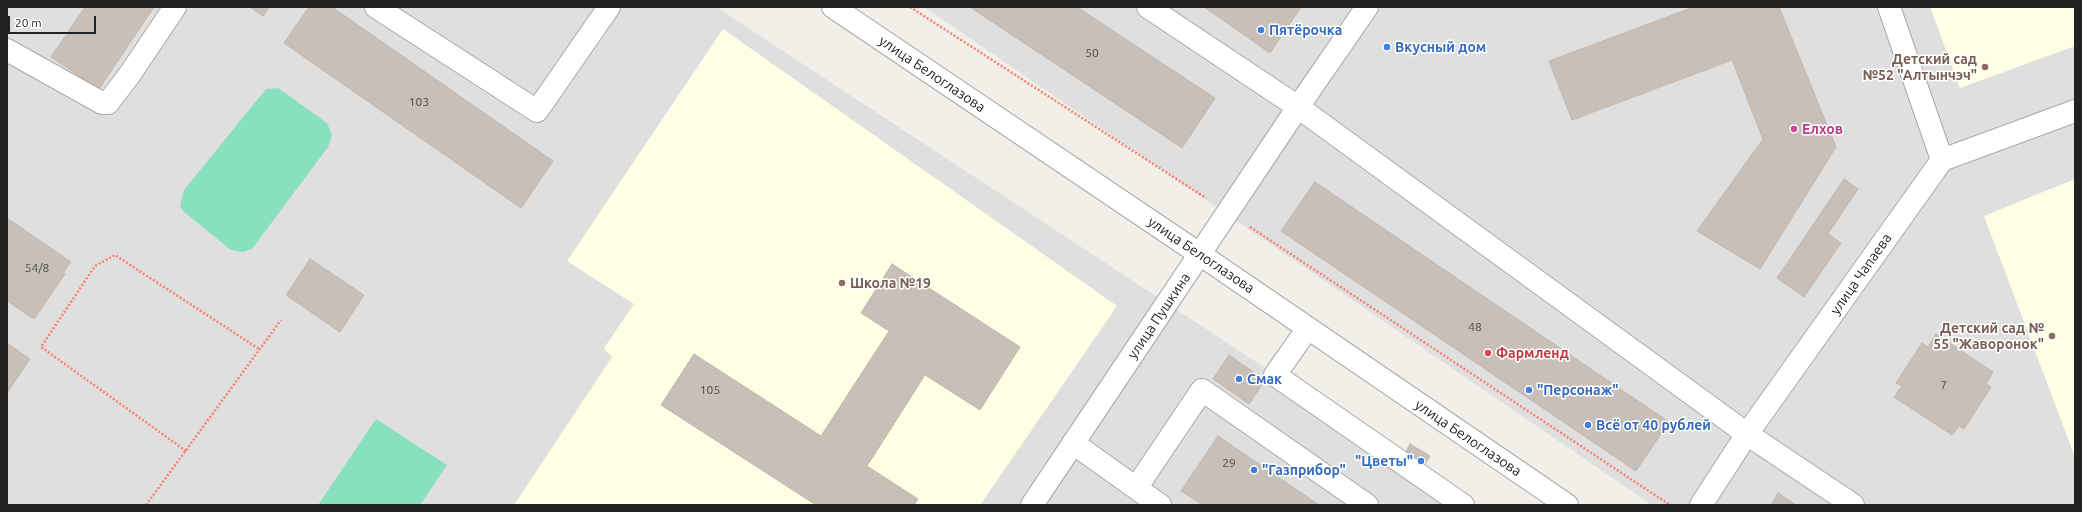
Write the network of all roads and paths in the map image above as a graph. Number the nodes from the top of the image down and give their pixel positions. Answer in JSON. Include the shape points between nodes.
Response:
{"nodes":[{"id":1,"x":175,"y":7,"type":"edge"},
{"id":2,"x":376,"y":7,"type":"edge"},
{"id":3,"x":609,"y":7,"type":"edge"},
{"id":4,"x":833,"y":7,"type":"edge"},
{"id":5,"x":910,"y":7,"type":"edge"},
{"id":6,"x":1148,"y":7,"type":"edge"},
{"id":7,"x":1367,"y":7,"type":"edge"},
{"id":8,"x":1889,"y":7,"type":"edge"},
{"id":9,"x":7,"y":50,"type":"edge"},
{"id":10,"x":1298,"y":107,"type":"junction"},
{"id":11,"x":2075,"y":111,"type":"edge"},
{"id":12,"x":1942,"y":160,"type":"junction"},
{"id":13,"x":1229,"y":212,"type":"junction"},
{"id":14,"x":1201,"y":254,"type":"junction"},
{"id":15,"x":280,"y":320,"type":"dead end"},
{"id":16,"x":1308,"y":328,"type":"junction"},
{"id":17,"x":260,"y":349,"type":"junction"},
{"id":18,"x":1747,"y":434,"type":"junction"},
{"id":19,"x":1072,"y":443,"type":"junction"},
{"id":20,"x":186,"y":450,"type":"junction"},
{"id":21,"x":1136,"y":488,"type":"junction"},
{"id":22,"x":1562,"y":504,"type":"edge"},
{"id":23,"x":146,"y":505,"type":"edge"},
{"id":24,"x":1032,"y":505,"type":"edge"},
{"id":25,"x":1160,"y":505,"type":"edge"},
{"id":26,"x":1367,"y":505,"type":"edge"},
{"id":27,"x":1463,"y":505,"type":"edge"},
{"id":28,"x":1670,"y":505,"type":"edge"},
{"id":29,"x":1701,"y":505,"type":"edge"},
{"id":30,"x":1853,"y":505,"type":"edge"}],
"edges":[{"from":1,"to":9,"type":"street","via":[[108,103],[102,104]]},
{"from":2,"to":3,"type":"street","via":[[537,111]]},
{"from":4,"to":14,"type":"street","name":"улица Белоглазова"},
{"from":5,"to":13,"type":"path"},
{"from":6,"to":10,"type":"street"},
{"from":7,"to":10,"type":"street","name":"улица Пушкина"},
{"from":8,"to":12,"type":"street"},
{"from":10,"to":13,"type":"street","name":"улица Пушкина"},
{"from":10,"to":18,"type":"street"},
{"from":11,"to":12,"type":"street"},
{"from":12,"to":18,"type":"street","name":"улица Чапаева"},
{"from":13,"to":14,"type":"street","name":"улица Пушкина"},
{"from":13,"to":28,"type":"path"},
{"from":14,"to":16,"type":"street","name":"улица Белоглазова"},
{"from":14,"to":19,"type":"street","name":"улица Пушкина"},
{"from":15,"to":17,"type":"path"},
{"from":16,"to":22,"type":"street","name":"улица Белоглазова"},
{"from":16,"to":27,"type":"street","via":[[1275,375]]},
{"from":17,"to":20,"type":"path"},
{"from":17,"to":20,"type":"path","via":[[115,255],[95,266],[41,347]]},
{"from":18,"to":29,"type":"street","name":"улица Чапаева"},
{"from":18,"to":30,"type":"street"},
{"from":19,"to":21,"type":"street"},
{"from":19,"to":24,"type":"street","name":"улица Пушкина"},
{"from":20,"to":23,"type":"path"},
{"from":21,"to":25,"type":"street"},
{"from":21,"to":26,"type":"street","via":[[1202,390]]}]}
